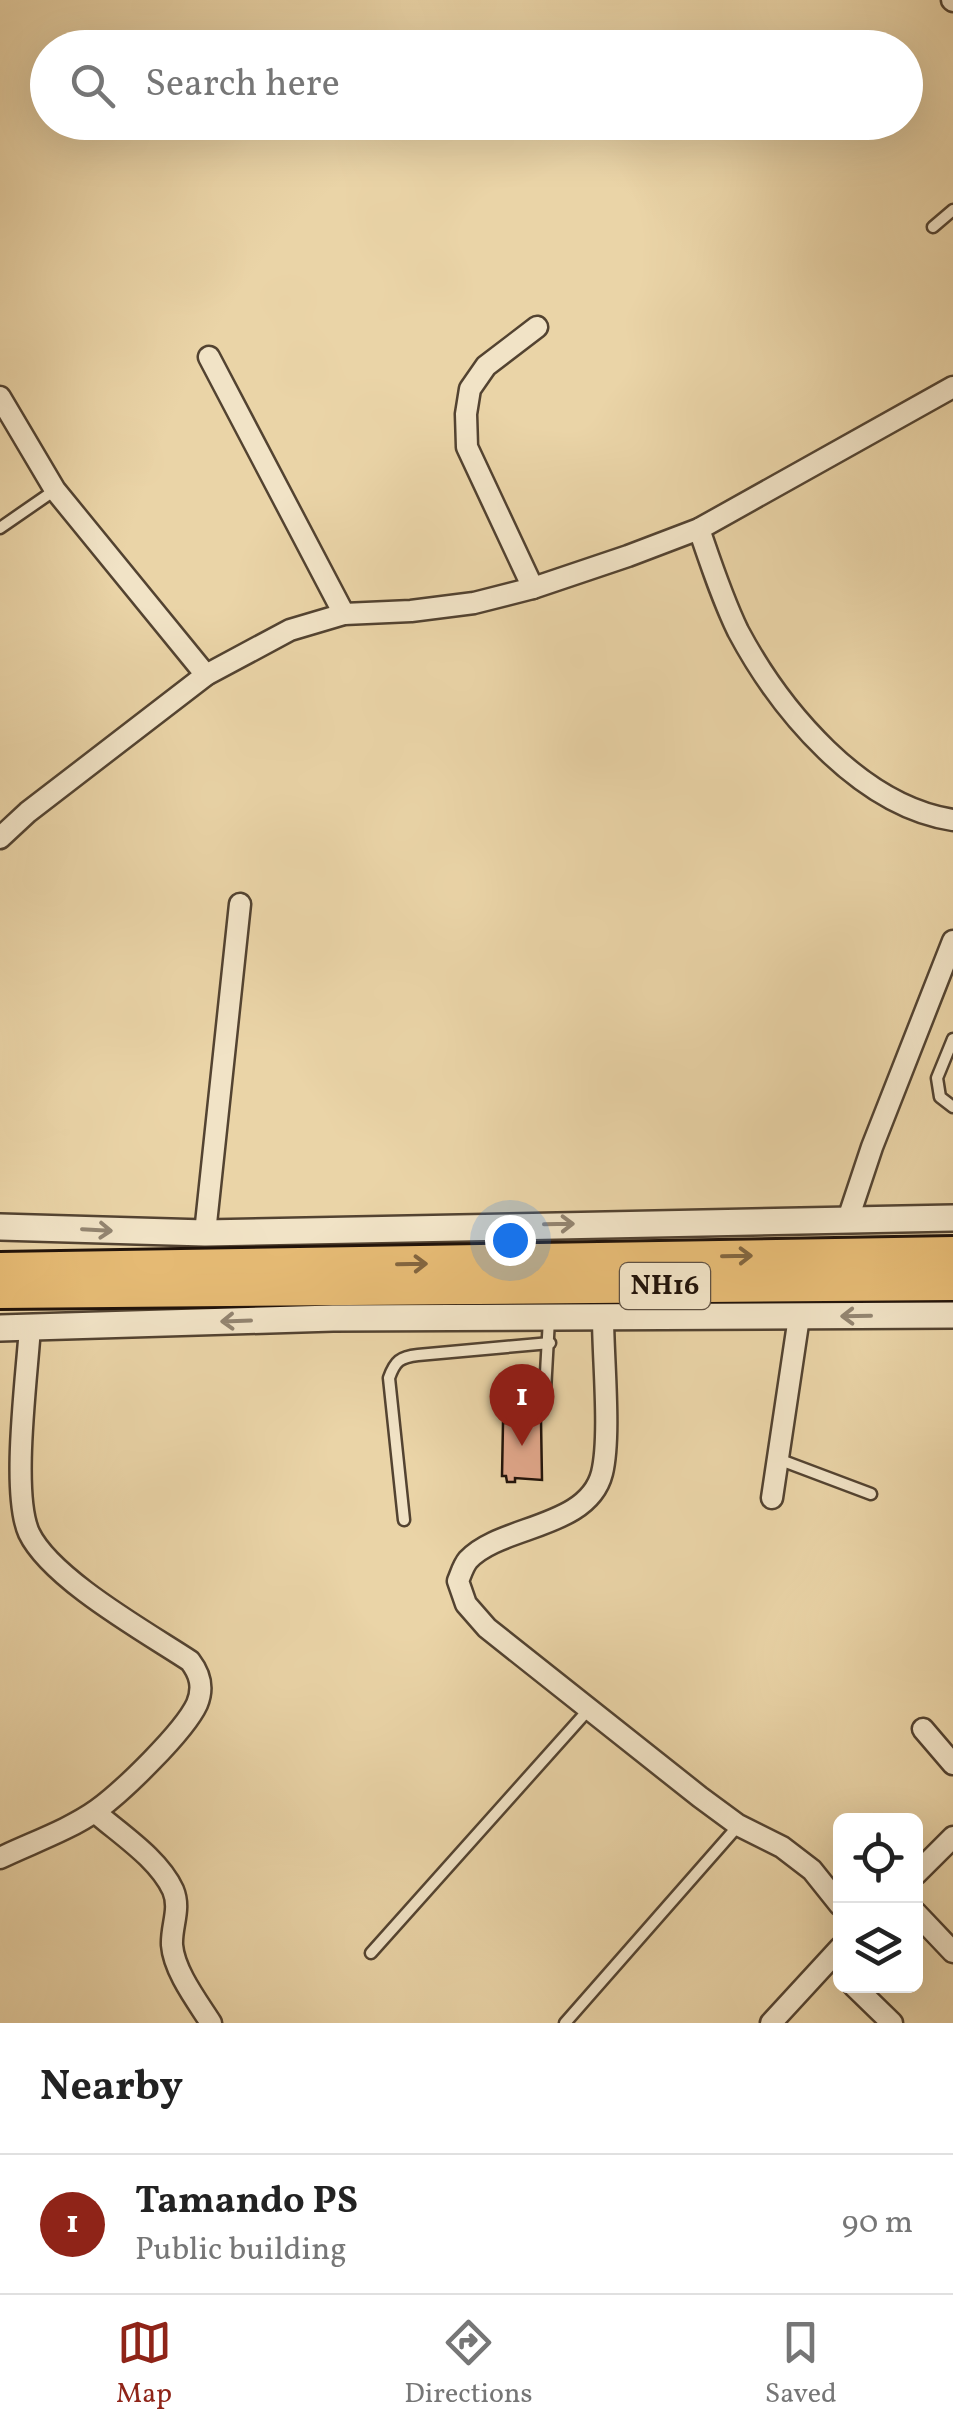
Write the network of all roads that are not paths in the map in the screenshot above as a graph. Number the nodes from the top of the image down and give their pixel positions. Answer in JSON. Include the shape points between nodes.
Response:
{"nodes":[{"id":1,"x":953,"y":210,"type":"edge"},
{"id":2,"x":933,"y":227,"type":"dead end"},
{"id":3,"x":537,"y":327,"type":"dead end"},
{"id":4,"x":209,"y":356,"type":"dead end"},
{"id":5,"x":953,"y":387,"type":"edge"},
{"id":6,"x":0,"y":397,"type":"edge"},
{"id":7,"x":56,"y":490,"type":"junction"},
{"id":8,"x":0,"y":528,"type":"edge"},
{"id":9,"x":699,"y":529,"type":"junction"},
{"id":10,"x":533,"y":588,"type":"junction"},
{"id":11,"x":344,"y":614,"type":"junction"},
{"id":12,"x":206,"y":675,"type":"junction"},
{"id":13,"x":953,"y":820,"type":"edge"},
{"id":14,"x":0,"y":838,"type":"edge"},
{"id":15,"x":240,"y":904,"type":"dead end"},
{"id":16,"x":953,"y":941,"type":"edge"},
{"id":17,"x":953,"y":1039,"type":"edge"},
{"id":18,"x":953,"y":1106,"type":"edge"},
{"id":19,"x":953,"y":1218,"type":"edge"},
{"id":20,"x":848,"y":1219,"type":"junction"},
{"id":21,"x":0,"y":1227,"type":"edge"},
{"id":22,"x":205,"y":1233,"type":"junction"},
{"id":23,"x":953,"y":1253,"type":"edge"},
{"id":24,"x":0,"y":1268,"type":"edge"},
{"id":25,"x":953,"y":1284,"type":"edge"},
{"id":26,"x":0,"y":1292,"type":"edge"},
{"id":27,"x":953,"y":1314,"type":"edge"},
{"id":28,"x":798,"y":1317,"type":"junction"},
{"id":29,"x":603,"y":1318,"type":"junction"},
{"id":30,"x":30,"y":1327,"type":"junction"},
{"id":31,"x":0,"y":1328,"type":"edge"},
{"id":32,"x":550,"y":1330,"type":"junction"},
{"id":33,"x":546,"y":1391,"type":"dead end"},
{"id":34,"x":778,"y":1460,"type":"junction"},
{"id":35,"x":871,"y":1494,"type":"dead end"},
{"id":36,"x":772,"y":1498,"type":"dead end"},
{"id":37,"x":404,"y":1520,"type":"dead end"},
{"id":38,"x":590,"y":1708,"type":"junction"},
{"id":39,"x":923,"y":1728,"type":"dead end"},
{"id":40,"x":953,"y":1764,"type":"edge"},
{"id":41,"x":94,"y":1812,"type":"junction"},
{"id":42,"x":738,"y":1825,"type":"junction"},
{"id":43,"x":953,"y":1837,"type":"edge"},
{"id":44,"x":0,"y":1858,"type":"edge"},
{"id":45,"x":923,"y":1867,"type":"edge"},
{"id":46,"x":838,"y":1903,"type":"edge"},
{"id":47,"x":923,"y":1920,"type":"edge"},
{"id":48,"x":371,"y":1952,"type":"dead end"},
{"id":49,"x":953,"y":1952,"type":"edge"},
{"id":50,"x":833,"y":1963,"type":"edge"},
{"id":51,"x":861,"y":1993,"type":"edge"},
{"id":52,"x":210,"y":2023,"type":"edge"},
{"id":53,"x":565,"y":2023,"type":"edge"},
{"id":54,"x":771,"y":2023,"type":"edge"},
{"id":55,"x":892,"y":2023,"type":"edge"}],
"edges":[{"from":1,"to":2,"type":"lane"},
{"from":3,"to":10,"type":"street","via":[[486,366],[470,388],[466,414],[467,447]]},
{"from":4,"to":11,"type":"street"},
{"from":5,"to":9,"type":"street"},
{"from":6,"to":7,"type":"street"},
{"from":7,"to":8,"type":"lane"},
{"from":7,"to":12,"type":"street"},
{"from":9,"to":10,"type":"street"},
{"from":9,"to":13,"type":"street","via":[[739,632],[812,736],[885,797]]},
{"from":10,"to":11,"type":"street","via":[[474,603]]},
{"from":11,"to":12,"type":"street","via":[[290,630]]},
{"from":12,"to":14,"type":"street"},
{"from":15,"to":22,"type":"street"},
{"from":16,"to":20,"type":"street"},
{"from":17,"to":18,"type":"lane","via":[[937,1078],[940,1097]]},
{"from":19,"to":20,"type":"street"},
{"from":22,"to":20,"type":"street","one_way":true},
{"from":21,"to":22,"type":"street","one_way":true},
{"from":24,"to":23,"type":"highway","number":"NH16","one_way":true},
{"from":25,"to":26,"type":"highway","number":"NH16"},
{"from":27,"to":28,"type":"street","one_way":true},
{"from":28,"to":29,"type":"street"},
{"from":28,"to":34,"type":"street"},
{"from":29,"to":32,"type":"street"},
{"from":29,"to":38,"type":"street","via":[[601,1478],[586,1499],[548,1523],[481,1550],[458,1581],[466,1604],[487,1628]]},
{"from":30,"to":31,"type":"street"},
{"from":32,"to":30,"type":"street","one_way":true,"via":[[333,1318]]},
{"from":30,"to":41,"type":"street","via":[[20,1496],[30,1533],[71,1580],[190,1661],[199,1674],[196,1706]]},
{"from":32,"to":33,"type":"lane"},
{"from":32,"to":37,"type":"lane","via":[[394,1363],[389,1378]]},
{"from":34,"to":35,"type":"lane"},
{"from":34,"to":36,"type":"street"},
{"from":38,"to":42,"type":"street"},
{"from":38,"to":48,"type":"lane"},
{"from":39,"to":40,"type":"street"},
{"from":41,"to":44,"type":"street"},
{"from":41,"to":52,"type":"street","via":[[173,1890],[172,1948]]},
{"from":42,"to":46,"type":"street","via":[[812,1870]]},
{"from":42,"to":53,"type":"lane"},
{"from":43,"to":45,"type":"street"},
{"from":47,"to":49,"type":"street"},
{"from":50,"to":54,"type":"street"},
{"from":51,"to":55,"type":"street"}]}
